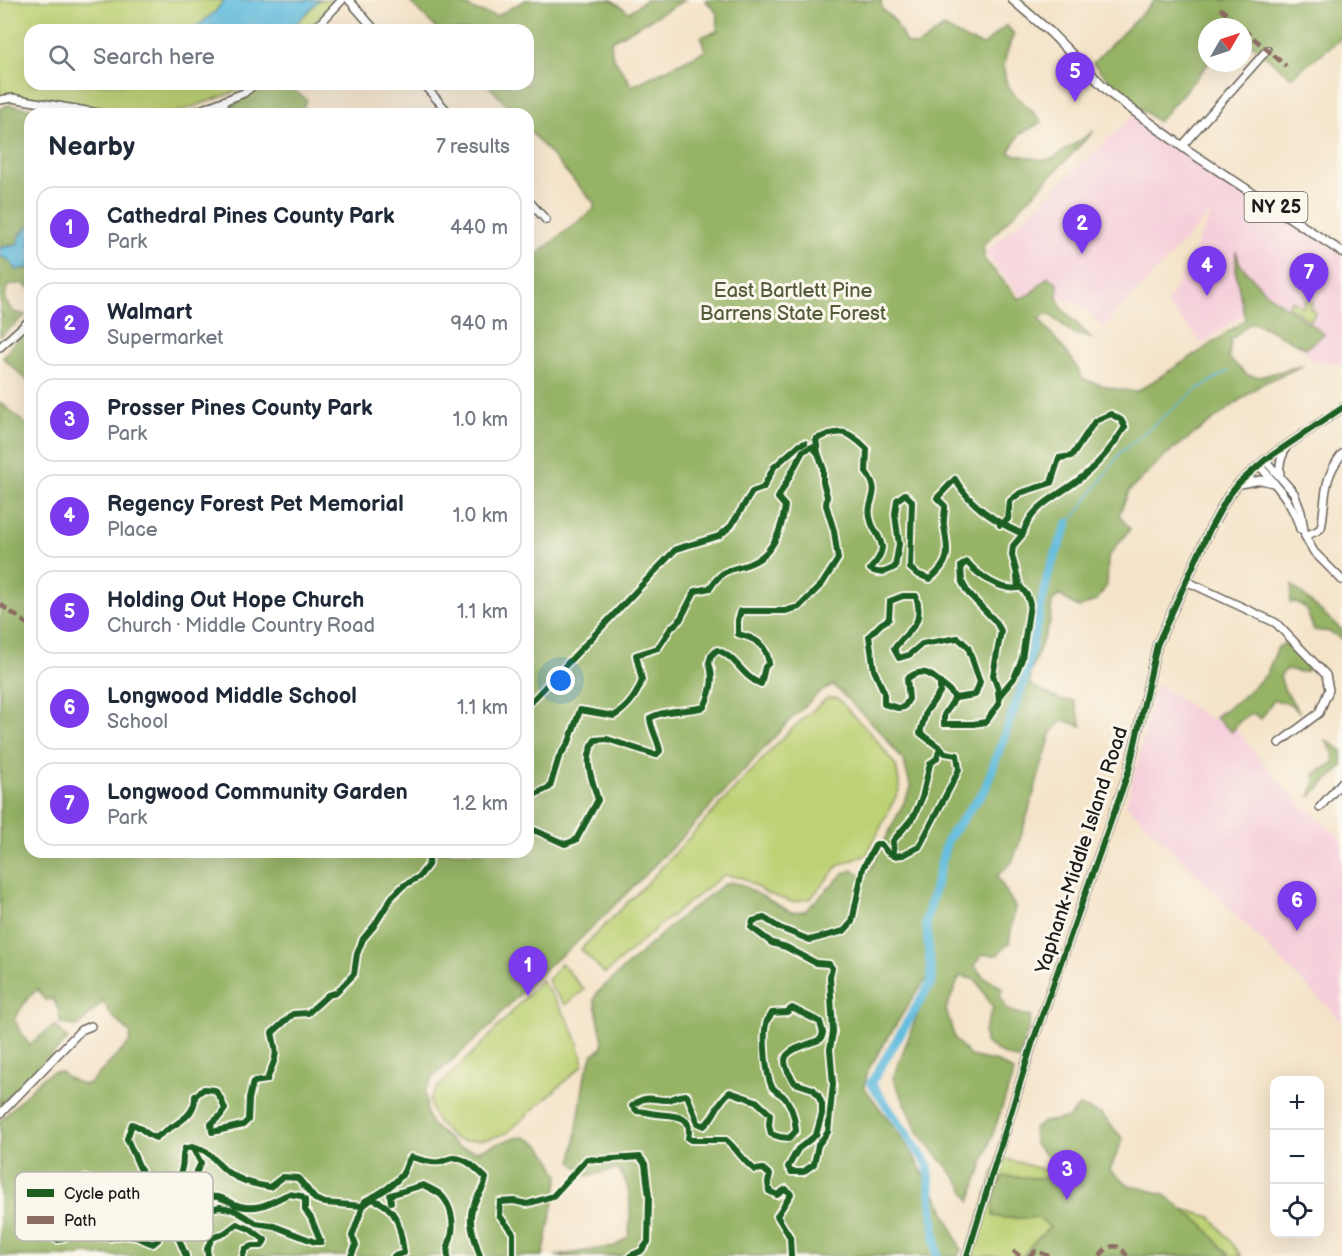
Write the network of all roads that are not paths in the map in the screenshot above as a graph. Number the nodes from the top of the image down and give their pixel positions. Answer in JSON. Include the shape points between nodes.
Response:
{"nodes":[{"id":1,"x":342,"y":0,"type":"edge"},
{"id":2,"x":349,"y":0,"type":"edge"},
{"id":3,"x":1013,"y":0,"type":"edge"},
{"id":4,"x":320,"y":24,"type":"edge"},
{"id":5,"x":370,"y":24,"type":"edge"},
{"id":6,"x":1267,"y":50,"type":"dead end"},
{"id":7,"x":248,"y":90,"type":"edge"},
{"id":8,"x":428,"y":90,"type":"edge"},
{"id":9,"x":0,"y":100,"type":"edge"},
{"id":10,"x":224,"y":101,"type":"junction"},
{"id":11,"x":70,"y":108,"type":"edge"},
{"id":12,"x":206,"y":108,"type":"edge"},
{"id":13,"x":224,"y":108,"type":"edge"},
{"id":14,"x":445,"y":108,"type":"edge"},
{"id":15,"x":1182,"y":146,"type":"junction"},
{"id":16,"x":534,"y":207,"type":"edge"},
{"id":17,"x":546,"y":220,"type":"dead end"},
{"id":18,"x":1342,"y":252,"type":"edge"},
{"id":19,"x":24,"y":325,"type":"edge"},
{"id":20,"x":0,"y":347,"type":"edge"},
{"id":21,"x":1342,"y":408,"type":"edge"},
{"id":22,"x":1289,"y":442,"type":"junction"},
{"id":23,"x":1342,"y":454,"type":"edge"},
{"id":24,"x":1262,"y":462,"type":"junction"},
{"id":25,"x":1281,"y":477,"type":"junction"},
{"id":26,"x":1275,"y":484,"type":"junction"},
{"id":27,"x":1238,"y":485,"type":"junction"},
{"id":28,"x":1305,"y":536,"type":"junction"},
{"id":29,"x":1342,"y":580,"type":"edge"},
{"id":30,"x":1186,"y":581,"type":"junction"},
{"id":31,"x":1279,"y":743,"type":"dead end"},
{"id":32,"x":1342,"y":782,"type":"edge"},
{"id":33,"x":1320,"y":807,"type":"dead end"},
{"id":34,"x":91,"y":1026,"type":"dead end"},
{"id":35,"x":0,"y":1114,"type":"edge"},
{"id":36,"x":967,"y":1256,"type":"edge"}],
"edges":[{"from":1,"to":4,"type":"street"},
{"from":2,"to":5,"type":"street"},
{"from":3,"to":15,"type":"main road","number":"NY 25","via":[[1111,94]]},
{"from":6,"to":15,"type":"street"},
{"from":7,"to":10,"type":"street"},
{"from":8,"to":14,"type":"street"},
{"from":9,"to":11,"type":"street","via":[[12,98]]},
{"from":10,"to":12,"type":"street"},
{"from":10,"to":13,"type":"street"},
{"from":15,"to":18,"type":"main road","number":"NY 25"},
{"from":16,"to":17,"type":"street"},
{"from":19,"to":20,"type":"street"},
{"from":21,"to":22,"type":"main road","name":"Yaphank-Middle Island Road"},
{"from":22,"to":24,"type":"main road","name":"Yaphank-Middle Island Road"},
{"from":22,"to":25,"type":"street","via":[[1281,458]]},
{"from":23,"to":28,"type":"street","via":[[1327,482],[1321,528]]},
{"from":24,"to":25,"type":"street"},
{"from":24,"to":26,"type":"street"},
{"from":24,"to":27,"type":"main road","name":"Yaphank-Middle Island Road"},
{"from":25,"to":28,"type":"street","via":[[1299,504]]},
{"from":26,"to":27,"type":"street","via":[[1261,480]]},
{"from":26,"to":28,"type":"street","via":[[1296,513]]},
{"from":27,"to":30,"type":"main road","name":"Yaphank-Middle Island Road","via":[[1218,512]]},
{"from":28,"to":29,"type":"street","via":[[1314,552]]},
{"from":30,"to":31,"type":"street","via":[[1276,623],[1326,675],[1329,690],[1319,713]]},
{"from":30,"to":36,"type":"main road","name":"Yaphank-Middle Island Road","via":[[1157,645],[1134,754],[1032,1044]]},
{"from":32,"to":33,"type":"street"},
{"from":34,"to":35,"type":"street","via":[[81,1030]]}]}
